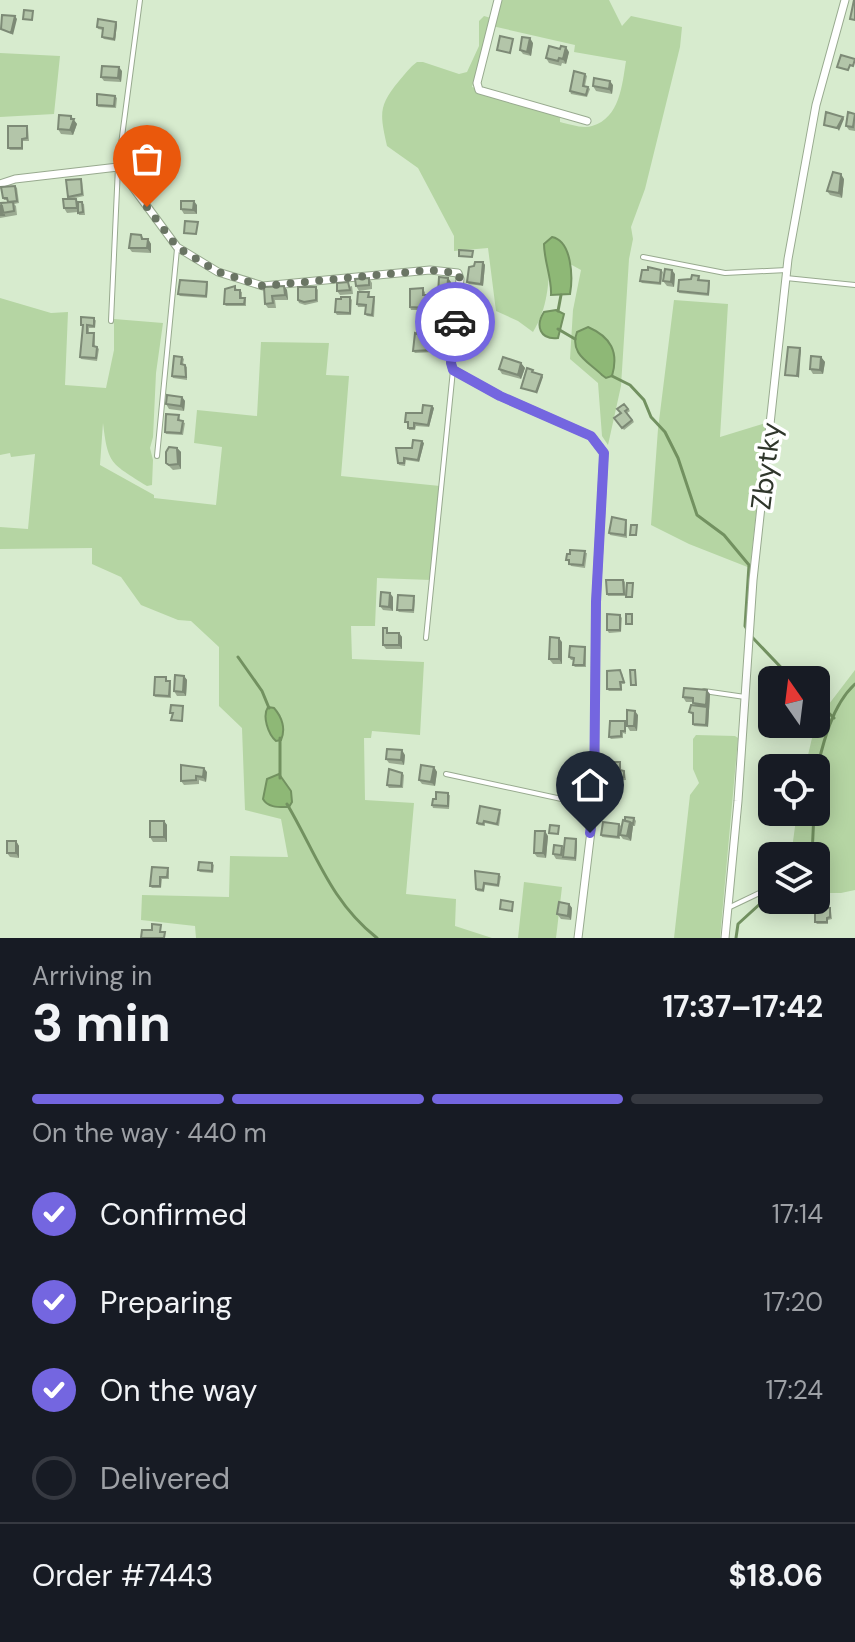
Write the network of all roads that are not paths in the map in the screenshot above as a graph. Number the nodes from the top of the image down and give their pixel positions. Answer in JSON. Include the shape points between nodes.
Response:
{"nodes":[{"id":1,"x":140,"y":0,"type":"edge"},
{"id":2,"x":498,"y":0,"type":"edge"},
{"id":3,"x":845,"y":0,"type":"edge"},
{"id":4,"x":587,"y":121,"type":"dead end"},
{"id":5,"x":118,"y":167,"type":"junction"},
{"id":6,"x":0,"y":184,"type":"edge"},
{"id":7,"x":177,"y":247,"type":"junction"},
{"id":8,"x":643,"y":257,"type":"dead end"},
{"id":9,"x":787,"y":274,"type":"junction"},
{"id":10,"x":855,"y":285,"type":"edge"},
{"id":11,"x":111,"y":321,"type":"dead end"},
{"id":12,"x":453,"y":370,"type":"junction"},
{"id":13,"x":157,"y":456,"type":"dead end"},
{"id":14,"x":426,"y":638,"type":"dead end"},
{"id":15,"x":699,"y":690,"type":"edge"},
{"id":16,"x":745,"y":697,"type":"junction"},
{"id":17,"x":446,"y":774,"type":"dead end"},
{"id":18,"x":594,"y":806,"type":"junction"},
{"id":19,"x":758,"y":894,"type":"edge"},
{"id":20,"x":728,"y":908,"type":"junction"},
{"id":21,"x":578,"y":938,"type":"edge"},
{"id":22,"x":725,"y":938,"type":"edge"}],
"edges":[{"from":1,"to":5,"type":"lane"},
{"from":2,"to":4,"type":"street","via":[[479,90]]},
{"from":3,"to":9,"type":"street","name":"Zbytky","via":[[816,105]]},
{"from":5,"to":6,"type":"street"},
{"from":5,"to":7,"type":"street"},
{"from":5,"to":11,"type":"lane"},
{"from":7,"to":12,"type":"street","via":[[218,272],[263,286],[430,270],[458,273]]},
{"from":7,"to":13,"type":"lane"},
{"from":8,"to":9,"type":"lane","via":[[725,273]]},
{"from":9,"to":10,"type":"lane"},
{"from":9,"to":16,"type":"street","name":"Zbytky"},
{"from":12,"to":14,"type":"lane"},
{"from":12,"to":18,"type":"street","via":[[591,436],[604,453]]},
{"from":15,"to":16,"type":"lane"},
{"from":16,"to":20,"type":"street","name":"Zbytky"},
{"from":17,"to":18,"type":"lane"},
{"from":18,"to":21,"type":"street"},
{"from":19,"to":20,"type":"lane"},
{"from":20,"to":22,"type":"street","name":"Zbytky"}]}
